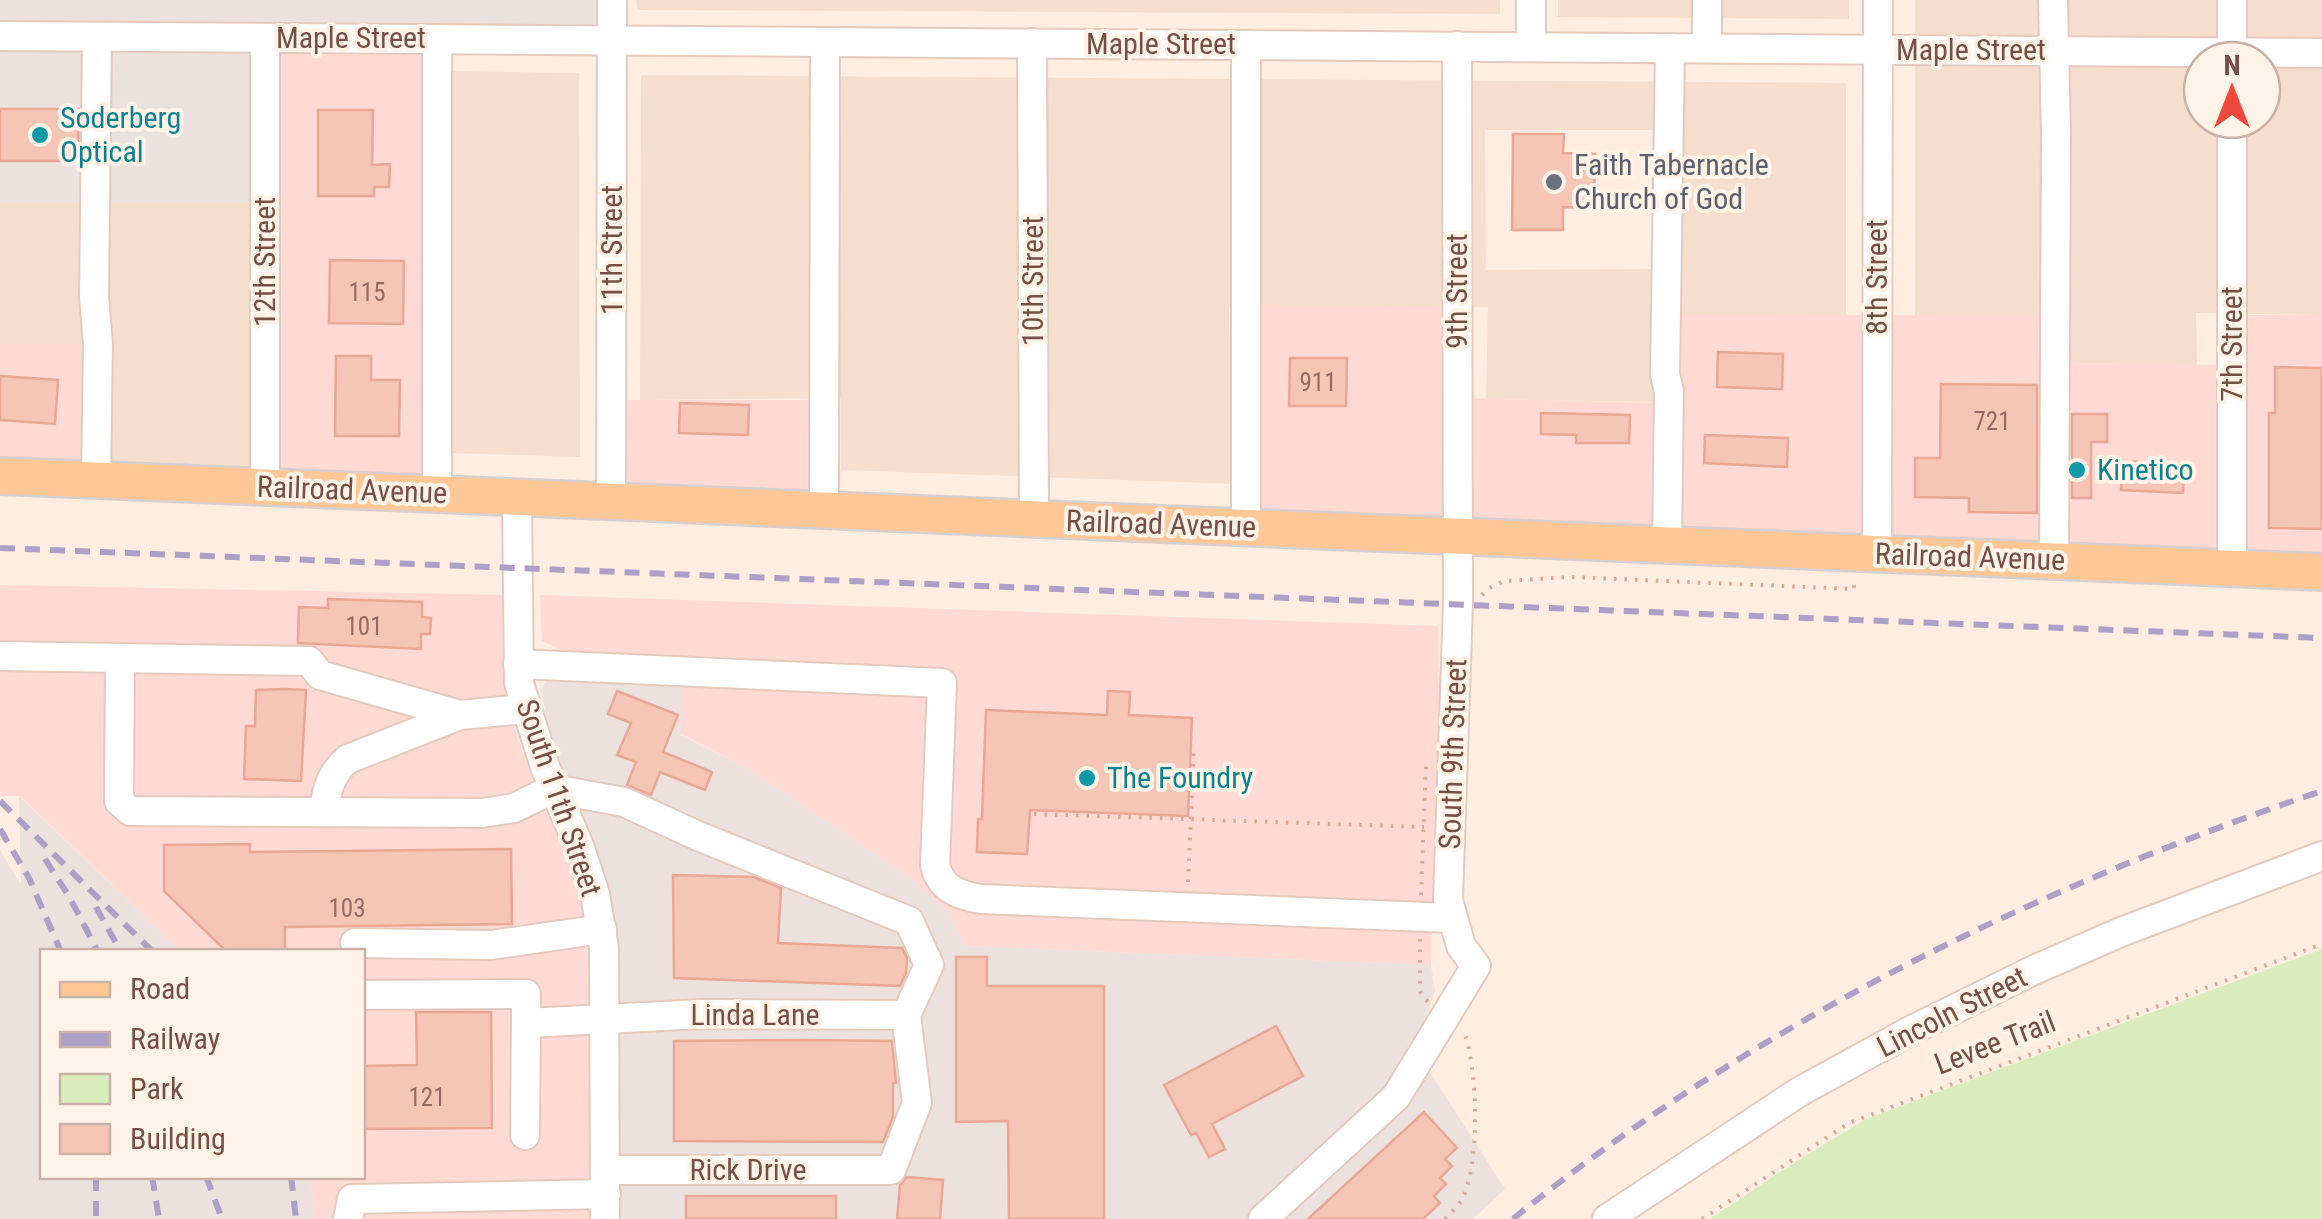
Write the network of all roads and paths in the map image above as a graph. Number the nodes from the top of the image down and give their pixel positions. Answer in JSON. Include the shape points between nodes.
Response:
{"nodes":[{"id":1,"x":612,"y":0,"type":"edge"},
{"id":2,"x":1530,"y":0,"type":"edge"},
{"id":3,"x":1707,"y":0,"type":"edge"},
{"id":4,"x":1878,"y":0,"type":"edge"},
{"id":5,"x":2054,"y":0,"type":"edge"},
{"id":6,"x":2232,"y":0,"type":"edge"},
{"id":7,"x":0,"y":36,"type":"edge"},
{"id":8,"x":98,"y":37,"type":"junction"},
{"id":9,"x":266,"y":38,"type":"junction"},
{"id":10,"x":437,"y":39,"type":"junction"},
{"id":11,"x":612,"y":40,"type":"junction"},
{"id":12,"x":2232,"y":40,"type":"edge"},
{"id":13,"x":826,"y":42,"type":"junction"},
{"id":14,"x":1032,"y":43,"type":"junction"},
{"id":15,"x":1246,"y":44,"type":"junction"},
{"id":16,"x":1458,"y":46,"type":"junction"},
{"id":17,"x":1530,"y":47,"type":"junction"},
{"id":18,"x":1670,"y":48,"type":"junction"},
{"id":19,"x":1707,"y":48,"type":"junction"},
{"id":20,"x":1878,"y":49,"type":"junction"},
{"id":21,"x":2055,"y":51,"type":"junction"},
{"id":22,"x":2322,"y":53,"type":"edge"},
{"id":23,"x":2282,"y":54,"type":"edge"},
{"id":24,"x":2182,"y":55,"type":"edge"},
{"id":25,"x":2232,"y":140,"type":"edge"},
{"id":26,"x":0,"y":476,"type":"edge"},
{"id":27,"x":96,"y":480,"type":"junction"},
{"id":28,"x":265,"y":486,"type":"junction"},
{"id":29,"x":437,"y":494,"type":"junction"},
{"id":30,"x":517,"y":497,"type":"junction"},
{"id":31,"x":612,"y":501,"type":"junction"},
{"id":32,"x":824,"y":510,"type":"junction"},
{"id":33,"x":1034,"y":518,"type":"junction"},
{"id":34,"x":1246,"y":527,"type":"junction"},
{"id":35,"x":1456,"y":536,"type":"junction"},
{"id":36,"x":1667,"y":544,"type":"junction"},
{"id":37,"x":1877,"y":553,"type":"junction"},
{"id":38,"x":2054,"y":560,"type":"junction"},
{"id":39,"x":2232,"y":568,"type":"junction"},
{"id":40,"x":2322,"y":572,"type":"edge"},
{"id":41,"x":1854,"y":589,"type":"dead end"},
{"id":42,"x":1481,"y":605,"type":"dead end"},
{"id":43,"x":0,"y":656,"type":"edge"},
{"id":44,"x":120,"y":658,"type":"junction"},
{"id":45,"x":518,"y":664,"type":"junction"},
{"id":46,"x":525,"y":709,"type":"junction"},
{"id":47,"x":460,"y":715,"type":"junction"},
{"id":48,"x":1194,"y":746,"type":"dead end"},
{"id":49,"x":1452,"y":766,"type":"junction"},
{"id":50,"x":553,"y":789,"type":"junction"},
{"id":51,"x":324,"y":812,"type":"junction"},
{"id":52,"x":1034,"y":814,"type":"dead end"},
{"id":53,"x":1191,"y":819,"type":"junction"},
{"id":54,"x":1424,"y":827,"type":"junction"},
{"id":55,"x":2322,"y":856,"type":"edge"},
{"id":56,"x":1187,"y":907,"type":"junction"},
{"id":57,"x":1420,"y":916,"type":"junction"},
{"id":58,"x":1451,"y":918,"type":"junction"},
{"id":59,"x":602,"y":928,"type":"junction"},
{"id":60,"x":355,"y":943,"type":"dead end"},
{"id":61,"x":2322,"y":944,"type":"edge"},
{"id":62,"x":365,"y":995,"type":"edge"},
{"id":63,"x":906,"y":1014,"type":"junction"},
{"id":64,"x":1447,"y":1016,"type":"junction"},
{"id":65,"x":605,"y":1019,"type":"junction"},
{"id":66,"x":526,"y":1024,"type":"junction"},
{"id":67,"x":525,"y":1135,"type":"dead end"},
{"id":68,"x":605,"y":1194,"type":"edge"},
{"id":69,"x":536,"y":1208,"type":"edge"},
{"id":70,"x":348,"y":1219,"type":"edge"},
{"id":71,"x":1263,"y":1219,"type":"edge"},
{"id":72,"x":1444,"y":1219,"type":"edge"},
{"id":73,"x":1607,"y":1219,"type":"edge"},
{"id":74,"x":1702,"y":1219,"type":"edge"}],
"edges":[{"from":1,"to":11,"type":"street","name":"11th Street"},
{"from":2,"to":17,"type":"street"},
{"from":3,"to":19,"type":"street"},
{"from":4,"to":20,"type":"street","name":"8th Street"},
{"from":5,"to":21,"type":"street"},
{"from":6,"to":12,"type":"street"},
{"from":7,"to":8,"type":"street","name":"Maple Street"},
{"from":8,"to":9,"type":"street","name":"Maple Street"},
{"from":8,"to":27,"type":"street"},
{"from":9,"to":10,"type":"street","name":"Maple Street"},
{"from":9,"to":28,"type":"street","name":"12th Street"},
{"from":10,"to":11,"type":"street","name":"Maple Street"},
{"from":10,"to":29,"type":"street"},
{"from":11,"to":13,"type":"street","name":"Maple Street"},
{"from":11,"to":31,"type":"street","name":"11th Street"},
{"from":13,"to":14,"type":"street","name":"Maple Street"},
{"from":13,"to":32,"type":"street"},
{"from":14,"to":15,"type":"street","name":"Maple Street"},
{"from":14,"to":33,"type":"street","name":"10th Street"},
{"from":15,"to":16,"type":"street","name":"Maple Street"},
{"from":15,"to":34,"type":"street"},
{"from":16,"to":17,"type":"street","name":"Maple Street"},
{"from":16,"to":35,"type":"street","name":"9th Street"},
{"from":17,"to":18,"type":"street","name":"Maple Street"},
{"from":18,"to":19,"type":"street","name":"Maple Street"},
{"from":18,"to":36,"type":"street"},
{"from":19,"to":20,"type":"street","name":"Maple Street"},
{"from":20,"to":21,"type":"street","name":"Maple Street"},
{"from":20,"to":37,"type":"street","name":"8th Street"},
{"from":21,"to":24,"type":"street","name":"Maple Street"},
{"from":21,"to":38,"type":"street"},
{"from":22,"to":23,"type":"street","name":"Maple Street"},
{"from":25,"to":39,"type":"street","name":"7th Street"},
{"from":26,"to":27,"type":"main road","name":"Railroad Avenue"},
{"from":27,"to":28,"type":"main road","name":"Railroad Avenue"},
{"from":28,"to":29,"type":"main road","name":"Railroad Avenue"},
{"from":29,"to":30,"type":"main road","name":"Railroad Avenue"},
{"from":30,"to":31,"type":"main road","name":"Railroad Avenue"},
{"from":30,"to":45,"type":"street","name":"South 11th Street"},
{"from":31,"to":32,"type":"main road","name":"Railroad Avenue"},
{"from":32,"to":33,"type":"main road","name":"Railroad Avenue"},
{"from":33,"to":34,"type":"main road","name":"Railroad Avenue"},
{"from":34,"to":35,"type":"main road","name":"Railroad Avenue"},
{"from":35,"to":36,"type":"main road","name":"Railroad Avenue"},
{"from":35,"to":49,"type":"street","name":"South 9th Street"},
{"from":36,"to":37,"type":"main road","name":"Railroad Avenue"},
{"from":37,"to":38,"type":"main road","name":"Railroad Avenue"},
{"from":38,"to":39,"type":"main road","name":"Railroad Avenue"},
{"from":39,"to":40,"type":"main road","name":"Railroad Avenue"},
{"from":41,"to":42,"type":"path","via":[[1569,577],[1504,582],[1489,588]]},
{"from":43,"to":44,"type":"street"},
{"from":44,"to":47,"type":"street","via":[[309,661],[320,675]]},
{"from":44,"to":51,"type":"street","via":[[117,790],[123,807]]},
{"from":45,"to":46,"type":"street","name":"South 11th Street"},
{"from":45,"to":56,"type":"street","via":[[942,682],[935,865],[946,887],[977,898]]},
{"from":46,"to":47,"type":"street"},
{"from":46,"to":50,"type":"street","name":"South 11th Street"},
{"from":47,"to":51,"type":"street","via":[[348,759],[330,782]]},
{"from":48,"to":53,"type":"path"},
{"from":49,"to":54,"type":"path","via":[[1426,764]]},
{"from":49,"to":58,"type":"street","name":"South 9th Street"},
{"from":50,"to":51,"type":"street","via":[[500,812]]},
{"from":50,"to":59,"type":"street","name":"South 11th Street","via":[[580,848]]},
{"from":50,"to":63,"type":"street","via":[[624,802],[909,921],[929,966]]},
{"from":52,"to":53,"type":"path"},
{"from":53,"to":54,"type":"path"},
{"from":53,"to":56,"type":"path"},
{"from":54,"to":57,"type":"path"},
{"from":55,"to":73,"type":"street","name":"Lincoln Street","via":[[2121,932],[1912,1030],[1798,1092]]},
{"from":56,"to":57,"type":"street"},
{"from":57,"to":58,"type":"street"},
{"from":57,"to":64,"type":"path","via":[[1420,992]]},
{"from":58,"to":64,"type":"street","name":"South 9th Street","via":[[1476,966]]},
{"from":59,"to":60,"type":"street","via":[[491,945]]},
{"from":59,"to":65,"type":"street","name":"South 11th Street"},
{"from":61,"to":74,"type":"path","name":"Levee Trail","via":[[1848,1122]]},
{"from":62,"to":66,"type":"street","via":[[526,994]]},
{"from":63,"to":65,"type":"street","name":"Linda Lane"},
{"from":63,"to":68,"type":"street","name":"Rick Drive","via":[[917,1103],[891,1170]]},
{"from":64,"to":71,"type":"street","via":[[1396,1097]]},
{"from":64,"to":72,"type":"path","via":[[1465,1030],[1474,1113],[1461,1201]]},
{"from":65,"to":66,"type":"street","name":"Linda Lane"},
{"from":65,"to":68,"type":"street","name":"South 11th Street"},
{"from":66,"to":67,"type":"street"},
{"from":68,"to":69,"type":"street","name":"Rick Drive"},
{"from":69,"to":70,"type":"street","name":"Rick Drive","via":[[352,1199]]}]}
